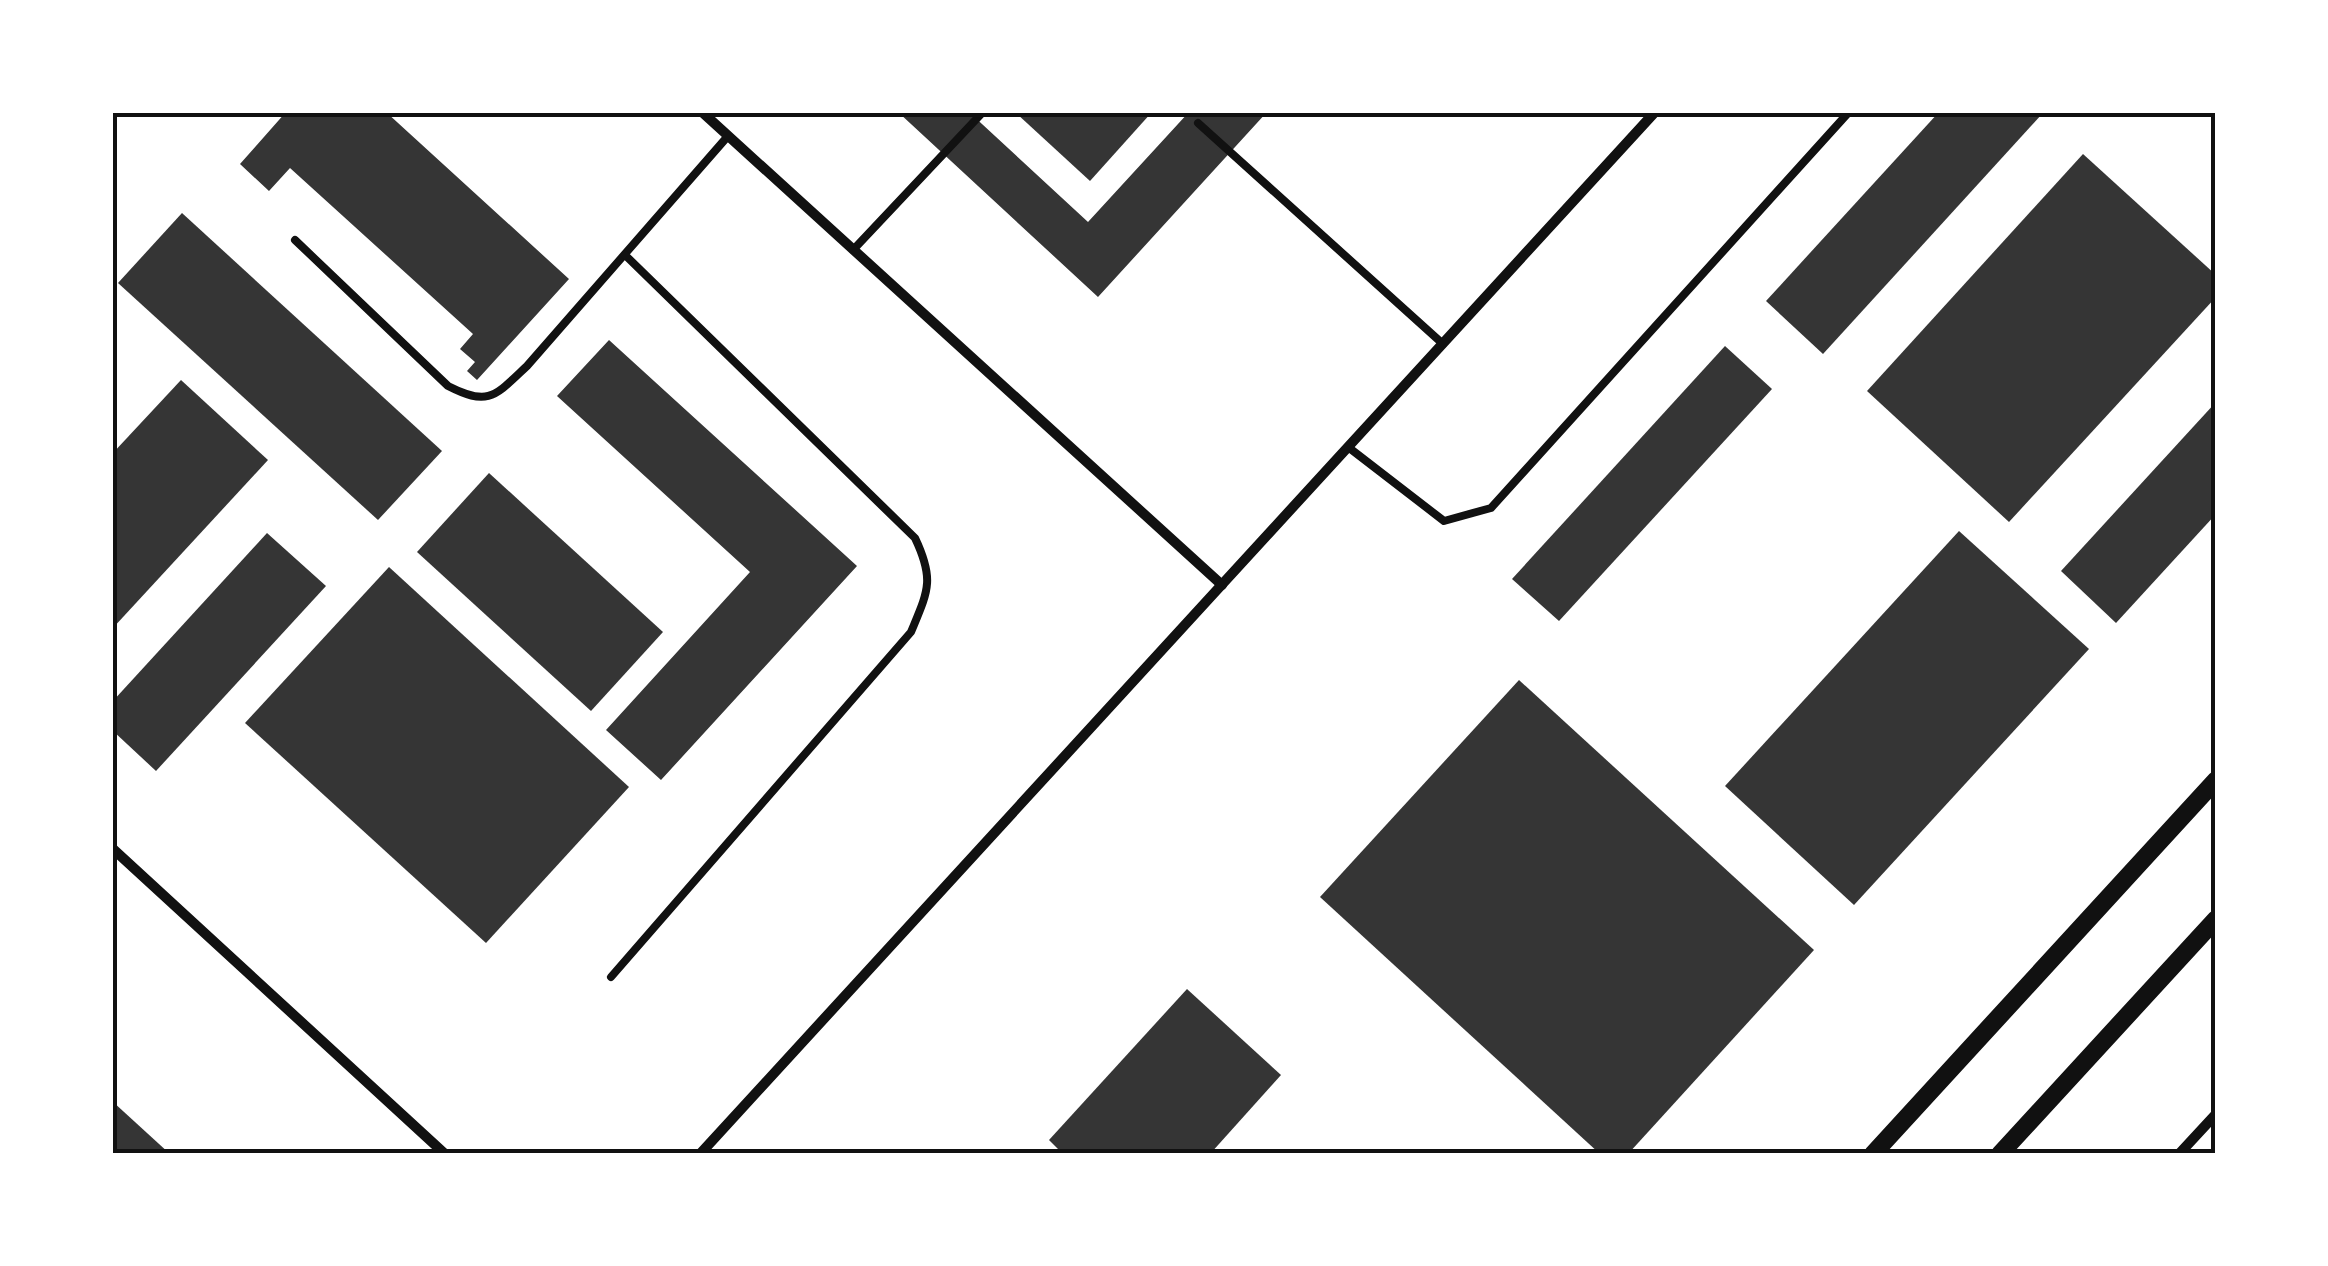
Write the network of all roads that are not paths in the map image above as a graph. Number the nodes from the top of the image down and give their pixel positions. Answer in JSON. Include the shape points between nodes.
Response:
{"nodes":[{"id":1,"x":702,"y":112,"type":"edge"},
{"id":2,"x":983,"y":112,"type":"edge"},
{"id":3,"x":1636,"y":112,"type":"edge"},
{"id":4,"x":1850,"y":112,"type":"edge"},
{"id":5,"x":1650,"y":117,"type":"edge"},
{"id":6,"x":1198,"y":123,"type":"dead end"},
{"id":7,"x":728,"y":136,"type":"junction"},
{"id":8,"x":295,"y":240,"type":"dead end"},
{"id":9,"x":854,"y":250,"type":"junction"},
{"id":10,"x":624,"y":255,"type":"junction"},
{"id":11,"x":1443,"y":344,"type":"junction"},
{"id":12,"x":1348,"y":447,"type":"junction"},
{"id":13,"x":1222,"y":585,"type":"junction"},
{"id":14,"x":2216,"y":780,"type":"edge"},
{"id":15,"x":112,"y":848,"type":"edge"},
{"id":16,"x":2216,"y":918,"type":"edge"},
{"id":17,"x":611,"y":977,"type":"dead end"},
{"id":18,"x":2214,"y":1118,"type":"edge"},
{"id":19,"x":445,"y":1154,"type":"edge"},
{"id":20,"x":700,"y":1154,"type":"edge"},
{"id":21,"x":1873,"y":1154,"type":"edge"},
{"id":22,"x":2000,"y":1154,"type":"edge"},
{"id":23,"x":2179,"y":1154,"type":"edge"}],
"edges":[{"from":1,"to":7,"type":"street"},
{"from":2,"to":9,"type":"lane"},
{"from":3,"to":5,"type":"lane"},
{"from":4,"to":12,"type":"lane","via":[[1491,508],[1444,521]]},
{"from":5,"to":11,"type":"street"},
{"from":6,"to":11,"type":"lane"},
{"from":7,"to":9,"type":"street"},
{"from":7,"to":10,"type":"lane"},
{"from":8,"to":10,"type":"lane","via":[[448,386],[473,398],[496,396]]},
{"from":9,"to":13,"type":"street"},
{"from":10,"to":17,"type":"lane","via":[[915,538],[928,565],[911,632]]},
{"from":11,"to":12,"type":"street"},
{"from":12,"to":13,"type":"street"},
{"from":13,"to":20,"type":"street"},
{"from":14,"to":21,"type":"street"},
{"from":15,"to":19,"type":"street"},
{"from":16,"to":22,"type":"street"},
{"from":18,"to":23,"type":"street"}]}
